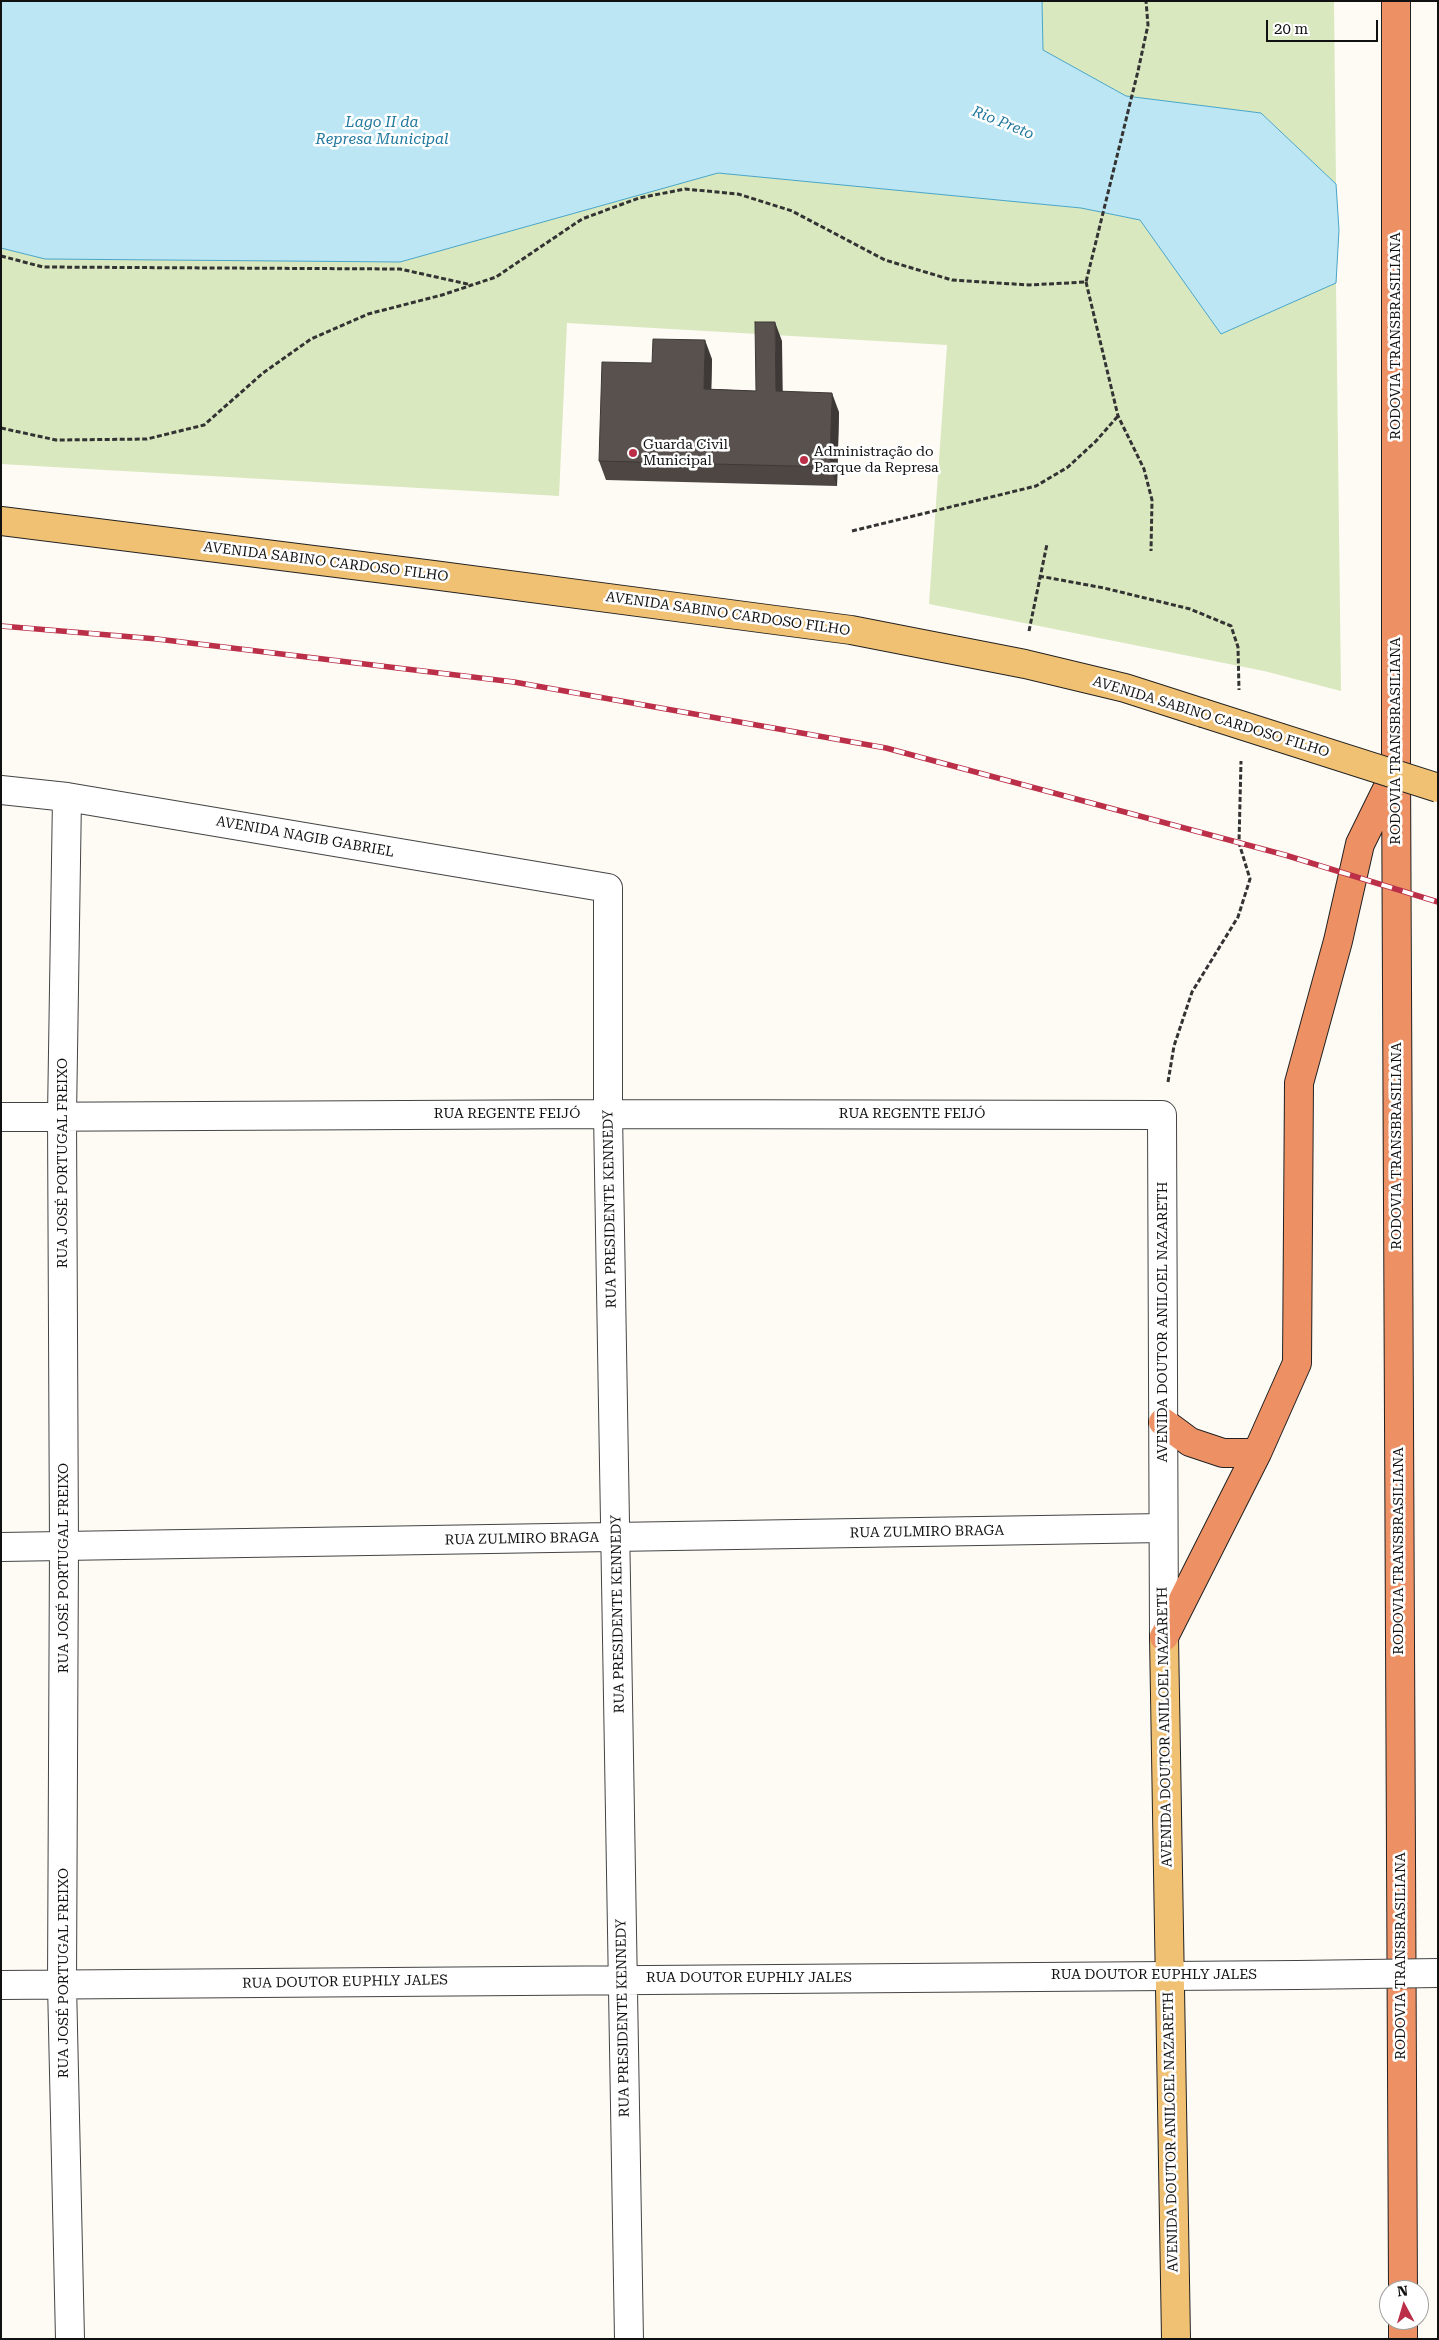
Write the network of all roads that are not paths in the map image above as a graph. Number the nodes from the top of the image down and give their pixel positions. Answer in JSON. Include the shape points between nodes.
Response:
{"nodes":[{"id":1,"x":1396,"y":1,"type":"edge"},
{"id":2,"x":1,"y":521,"type":"edge"},
{"id":3,"x":1396,"y":771,"type":"junction"},
{"id":4,"x":1438,"y":788,"type":"edge"},
{"id":5,"x":1,"y":790,"type":"edge"},
{"id":6,"x":67,"y":797,"type":"junction"},
{"id":7,"x":608,"y":888,"type":"joint"},
{"id":8,"x":608,"y":1114,"type":"junction"},
{"id":9,"x":1162,"y":1115,"type":"joint"},
{"id":10,"x":62,"y":1116,"type":"junction"},
{"id":11,"x":1,"y":1117,"type":"edge"},
{"id":12,"x":1163,"y":1422,"type":"junction"},
{"id":13,"x":1256,"y":1453,"type":"junction"},
{"id":14,"x":1163,"y":1528,"type":"junction"},
{"id":15,"x":617,"y":1537,"type":"junction"},
{"id":16,"x":64,"y":1546,"type":"junction"},
{"id":17,"x":1,"y":1547,"type":"edge"},
{"id":18,"x":1164,"y":1637,"type":"junction"},
{"id":19,"x":1438,"y":1973,"type":"edge"},
{"id":20,"x":1168,"y":1975,"type":"junction"},
{"id":21,"x":622,"y":1979,"type":"junction"},
{"id":22,"x":62,"y":1984,"type":"junction"},
{"id":23,"x":1,"y":1985,"type":"edge"},
{"id":24,"x":1403,"y":2280,"type":"edge"},
{"id":25,"x":70,"y":2339,"type":"edge"},
{"id":26,"x":630,"y":2339,"type":"edge"},
{"id":27,"x":1176,"y":2339,"type":"edge"}],
"edges":[{"from":1,"to":3,"type":"highway","name":"RODOVIA TRANSBRASILIANA"},
{"from":2,"to":4,"type":"main road","name":"AVENIDA SABINO CARDOSO FILHO","bridge":true,"via":[[851,630],[1024,664],[1125,688]]},
{"from":3,"to":13,"type":"highway","via":[[1360,844],[1338,941],[1299,1084],[1297,1363]]},
{"from":3,"to":24,"type":"highway","name":"RODOVIA TRANSBRASILIANA"},
{"from":5,"to":6,"type":"street","name":"AVENIDA NAGIB GABRIEL"},
{"from":6,"to":7,"type":"street","name":"AVENIDA NAGIB GABRIEL"},
{"from":6,"to":10,"type":"street","name":"RUA JOSÉ PORTUGAL FREIXO"},
{"from":7,"to":8,"type":"street","name":"RUA PRESIDENTE KENNEDY"},
{"from":8,"to":9,"type":"street","name":"RUA REGENTE FEIJÓ"},
{"from":8,"to":10,"type":"street","name":"RUA REGENTE FEIJÓ"},
{"from":8,"to":15,"type":"street","name":"RUA PRESIDENTE KENNEDY"},
{"from":9,"to":12,"type":"street","name":"AVENIDA DOUTOR ANILOEL NAZARETH"},
{"from":10,"to":11,"type":"street","name":"RUA REGENTE FEIJÓ"},
{"from":10,"to":16,"type":"street","name":"RUA JOSÉ PORTUGAL FREIXO"},
{"from":12,"to":13,"type":"highway","via":[[1190,1442],[1222,1453]]},
{"from":12,"to":14,"type":"street","name":"AVENIDA DOUTOR ANILOEL NAZARETH"},
{"from":13,"to":18,"type":"highway"},
{"from":14,"to":15,"type":"street","name":"RUA ZULMIRO BRAGA"},
{"from":14,"to":18,"type":"street","name":"AVENIDA DOUTOR ANILOEL NAZARETH"},
{"from":15,"to":16,"type":"street","name":"RUA ZULMIRO BRAGA"},
{"from":15,"to":21,"type":"street","name":"RUA PRESIDENTE KENNEDY"},
{"from":16,"to":17,"type":"street","name":"RUA ZULMIRO BRAGA"},
{"from":16,"to":22,"type":"street","name":"RUA JOSÉ PORTUGAL FREIXO"},
{"from":18,"to":20,"type":"main road","name":"AVENIDA DOUTOR ANILOEL NAZARETH"},
{"from":19,"to":20,"type":"street","name":"RUA DOUTOR EUPHLY JALES","bridge":true},
{"from":20,"to":21,"type":"street","name":"RUA DOUTOR EUPHLY JALES"},
{"from":20,"to":27,"type":"main road","name":"AVENIDA DOUTOR ANILOEL NAZARETH"},
{"from":21,"to":22,"type":"street","name":"RUA DOUTOR EUPHLY JALES"},
{"from":21,"to":26,"type":"street","name":"RUA PRESIDENTE KENNEDY"},
{"from":22,"to":23,"type":"street","name":"RUA DOUTOR EUPHLY JALES"},
{"from":22,"to":25,"type":"street","name":"RUA JOSÉ PORTUGAL FREIXO"}]}
